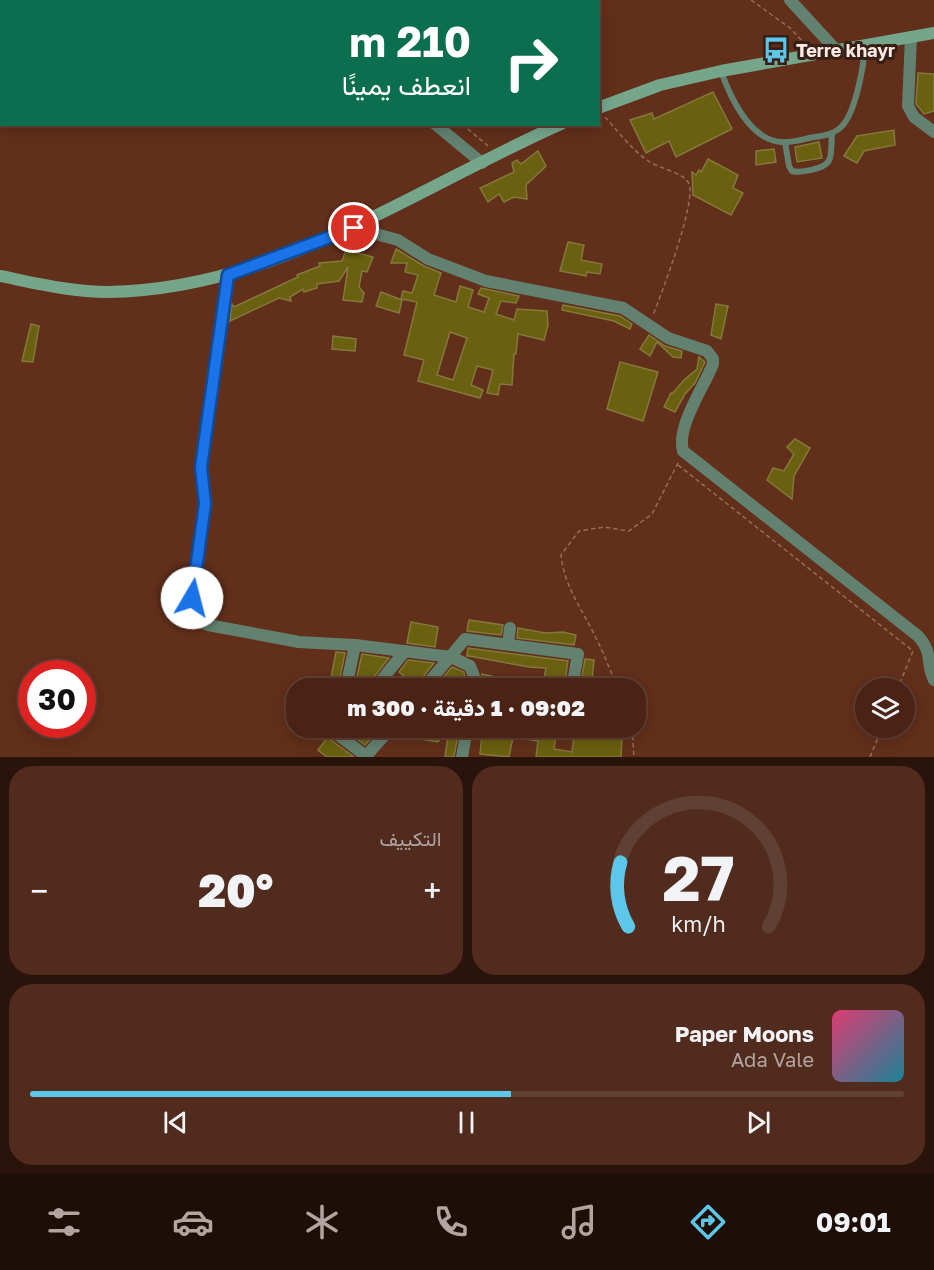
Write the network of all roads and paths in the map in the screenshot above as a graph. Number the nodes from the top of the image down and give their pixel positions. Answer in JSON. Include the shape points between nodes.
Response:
{"nodes":[{"id":1,"x":751,"y":0,"type":"edge"},
{"id":2,"x":790,"y":0,"type":"edge"},
{"id":3,"x":934,"y":33,"type":"edge"},
{"id":4,"x":911,"y":37,"type":"junction"},
{"id":5,"x":865,"y":45,"type":"junction"},
{"id":6,"x":836,"y":50,"type":"junction"},
{"id":7,"x":813,"y":55,"type":"junction"},
{"id":8,"x":721,"y":71,"type":"junction"},
{"id":9,"x":600,"y":108,"type":"edge"},
{"id":10,"x":600,"y":111,"type":"edge"},
{"id":11,"x":437,"y":126,"type":"edge"},
{"id":12,"x":464,"y":126,"type":"edge"},
{"id":13,"x":557,"y":126,"type":"edge"},
{"id":14,"x":934,"y":132,"type":"edge"},
{"id":15,"x":832,"y":134,"type":"junction"},
{"id":16,"x":785,"y":142,"type":"junction"},
{"id":17,"x":498,"y":154,"type":"junction"},
{"id":18,"x":482,"y":163,"type":"junction"},
{"id":19,"x":354,"y":228,"type":"junction"},
{"id":20,"x":228,"y":275,"type":"junction"},
{"id":21,"x":0,"y":276,"type":"edge"},
{"id":22,"x":650,"y":324,"type":"junction"},
{"id":23,"x":683,"y":451,"type":"junction"},
{"id":24,"x":678,"y":465,"type":"junction"},
{"id":25,"x":510,"y":628,"type":"dead end"},
{"id":26,"x":508,"y":644,"type":"junction"},
{"id":27,"x":355,"y":645,"type":"junction"},
{"id":28,"x":405,"y":651,"type":"junction"},
{"id":29,"x":932,"y":655,"type":"edge"},
{"id":30,"x":451,"y":657,"type":"junction"},
{"id":31,"x":348,"y":678,"type":"edge"},
{"id":32,"x":383,"y":678,"type":"edge"},
{"id":33,"x":433,"y":678,"type":"edge"},
{"id":34,"x":474,"y":678,"type":"edge"},
{"id":35,"x":574,"y":678,"type":"edge"},
{"id":36,"x":614,"y":678,"type":"edge"},
{"id":37,"x":902,"y":678,"type":"edge"},
{"id":38,"x":934,"y":680,"type":"edge"},
{"id":39,"x":342,"y":738,"type":"edge"},
{"id":40,"x":382,"y":738,"type":"edge"},
{"id":41,"x":465,"y":738,"type":"edge"},
{"id":42,"x":633,"y":738,"type":"edge"},
{"id":43,"x":878,"y":738,"type":"edge"},
{"id":44,"x":462,"y":757,"type":"edge"},
{"id":45,"x":634,"y":757,"type":"edge"},
{"id":46,"x":870,"y":757,"type":"edge"}],
"edges":[{"from":1,"to":7,"type":"path","via":[[790,28]]},
{"from":2,"to":6,"type":"street"},
{"from":3,"to":4,"type":"street"},
{"from":4,"to":5,"type":"street"},
{"from":4,"to":14,"type":"street","via":[[908,106],[914,117]]},
{"from":5,"to":6,"type":"street"},
{"from":5,"to":15,"type":"lane","via":[[861,77],[848,117]]},
{"from":6,"to":7,"type":"street"},
{"from":7,"to":8,"type":"street"},
{"from":8,"to":9,"type":"street","via":[[660,85]]},
{"from":8,"to":16,"type":"lane","via":[[729,93],[748,121],[765,137]]},
{"from":10,"to":22,"type":"path","via":[[639,154],[685,178],[691,186],[686,216]]},
{"from":11,"to":18,"type":"street"},
{"from":12,"to":17,"type":"path"},
{"from":13,"to":17,"type":"street"},
{"from":15,"to":16,"type":"lane"},
{"from":15,"to":16,"type":"lane","via":[[827,164],[798,172],[789,166]]},
{"from":17,"to":18,"type":"street"},
{"from":18,"to":19,"type":"street"},
{"from":19,"to":20,"type":"street"},
{"from":19,"to":22,"type":"street","via":[[398,240],[428,260],[486,281],[616,306]]},
{"from":20,"to":21,"type":"street","via":[[175,286],[107,292]]},
{"from":20,"to":27,"type":"street","via":[[201,467],[205,504],[192,616],[208,625],[299,642]]},
{"from":22,"to":23,"type":"street","via":[[668,338],[707,351],[713,358],[682,431]]},
{"from":23,"to":24,"type":"path"},
{"from":23,"to":29,"type":"street","via":[[918,636]]},
{"from":24,"to":36,"type":"path","via":[[652,514],[629,531],[604,527],[579,531],[561,555],[563,572],[576,603]]},
{"from":24,"to":37,"type":"path","via":[[913,651]]},
{"from":25,"to":26,"type":"street"},
{"from":26,"to":30,"type":"street","via":[[492,646],[465,639]]},
{"from":26,"to":35,"type":"street","via":[[578,654]]},
{"from":27,"to":28,"type":"street"},
{"from":27,"to":31,"type":"street"},
{"from":28,"to":30,"type":"street"},
{"from":28,"to":32,"type":"street"},
{"from":29,"to":38,"type":"street","via":[[930,671]]},
{"from":30,"to":33,"type":"street"},
{"from":30,"to":34,"type":"street","via":[[470,666]]},
{"from":39,"to":40,"type":"street","via":[[366,756]]},
{"from":41,"to":44,"type":"street"},
{"from":42,"to":45,"type":"path"},
{"from":43,"to":46,"type":"path"}]}
